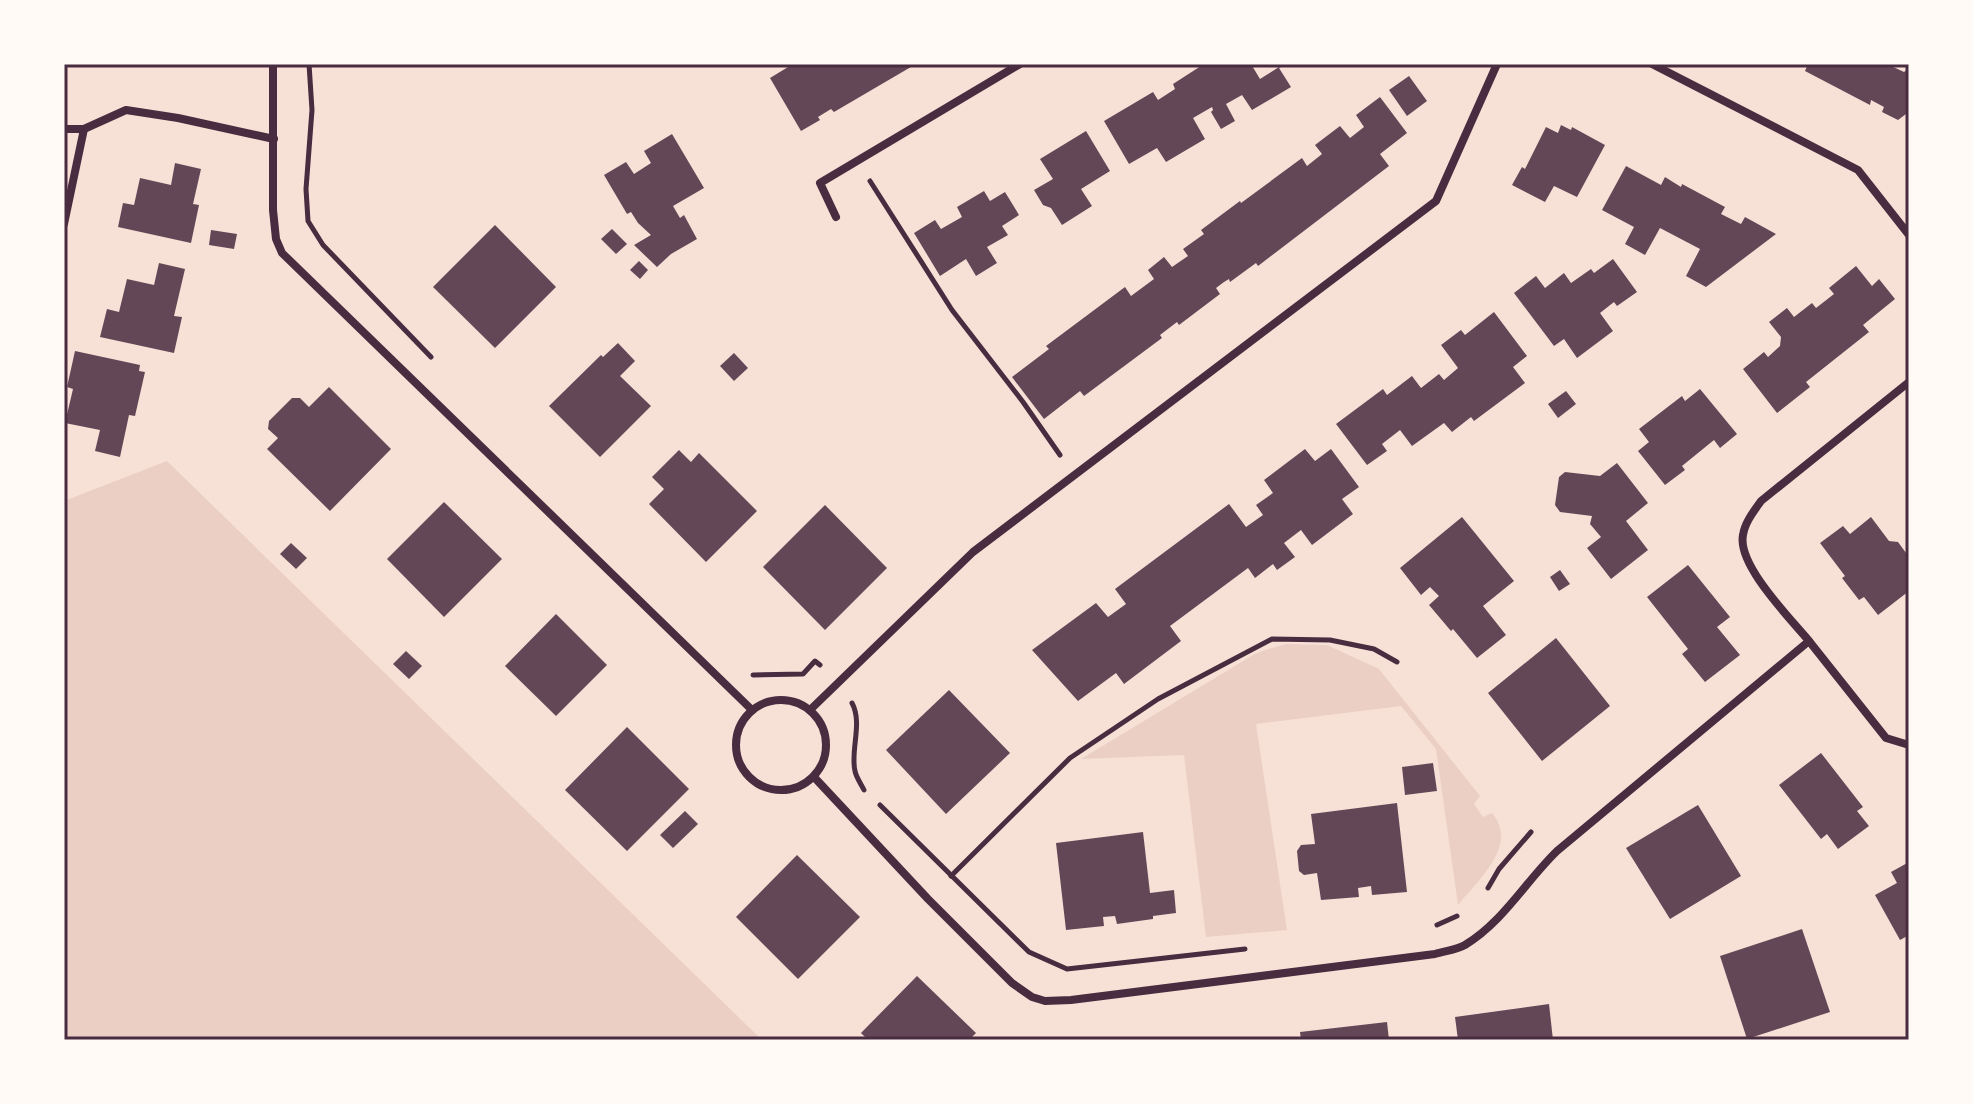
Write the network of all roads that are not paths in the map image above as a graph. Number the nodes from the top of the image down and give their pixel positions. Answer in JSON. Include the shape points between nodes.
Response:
{"nodes":[{"id":1,"x":273,"y":64,"type":"edge"},
{"id":2,"x":1020,"y":64,"type":"edge"},
{"id":3,"x":1497,"y":64,"type":"edge"},
{"id":4,"x":1652,"y":64,"type":"edge"},
{"id":5,"x":64,"y":129,"type":"edge"},
{"id":6,"x":84,"y":129,"type":"junction"},
{"id":7,"x":274,"y":139,"type":"junction"},
{"id":8,"x":836,"y":217,"type":"dead end"},
{"id":9,"x":64,"y":224,"type":"edge"},
{"id":10,"x":1909,"y":235,"type":"edge"},
{"id":11,"x":1909,"y":382,"type":"edge"},
{"id":12,"x":1809,"y":641,"type":"junction"},
{"id":13,"x":752,"y":710,"type":"junction"},
{"id":14,"x":810,"y":710,"type":"junction"},
{"id":15,"x":1909,"y":745,"type":"edge"},
{"id":16,"x":814,"y":777,"type":"junction"}],
"edges":[{"from":1,"to":7,"type":"street"},
{"from":2,"to":8,"type":"street","via":[[820,183]]},
{"from":3,"to":14,"type":"street","via":[[1436,201],[973,552]]},
{"from":4,"to":10,"type":"street","via":[[1858,170]]},
{"from":5,"to":6,"type":"street"},
{"from":6,"to":7,"type":"street","via":[[126,110]]},
{"from":6,"to":9,"type":"street"},
{"from":7,"to":13,"type":"street","via":[[273,210],[282,253]]},
{"from":11,"to":12,"type":"street","via":[[1761,501],[1749,518],[1743,549],[1750,566]]},
{"from":12,"to":15,"type":"street","via":[[1886,738]]},
{"from":12,"to":16,"type":"street","via":[[1557,851],[1501,915],[1462,946],[1435,954],[1045,1001],[1012,983]]},
{"from":13,"to":14,"type":"street","via":[[782,700]]},
{"from":13,"to":16,"type":"street","via":[[742,721],[736,749],[748,776],[773,790],[802,786]]},
{"from":14,"to":16,"type":"street","via":[[820,722],[827,750]]}]}
